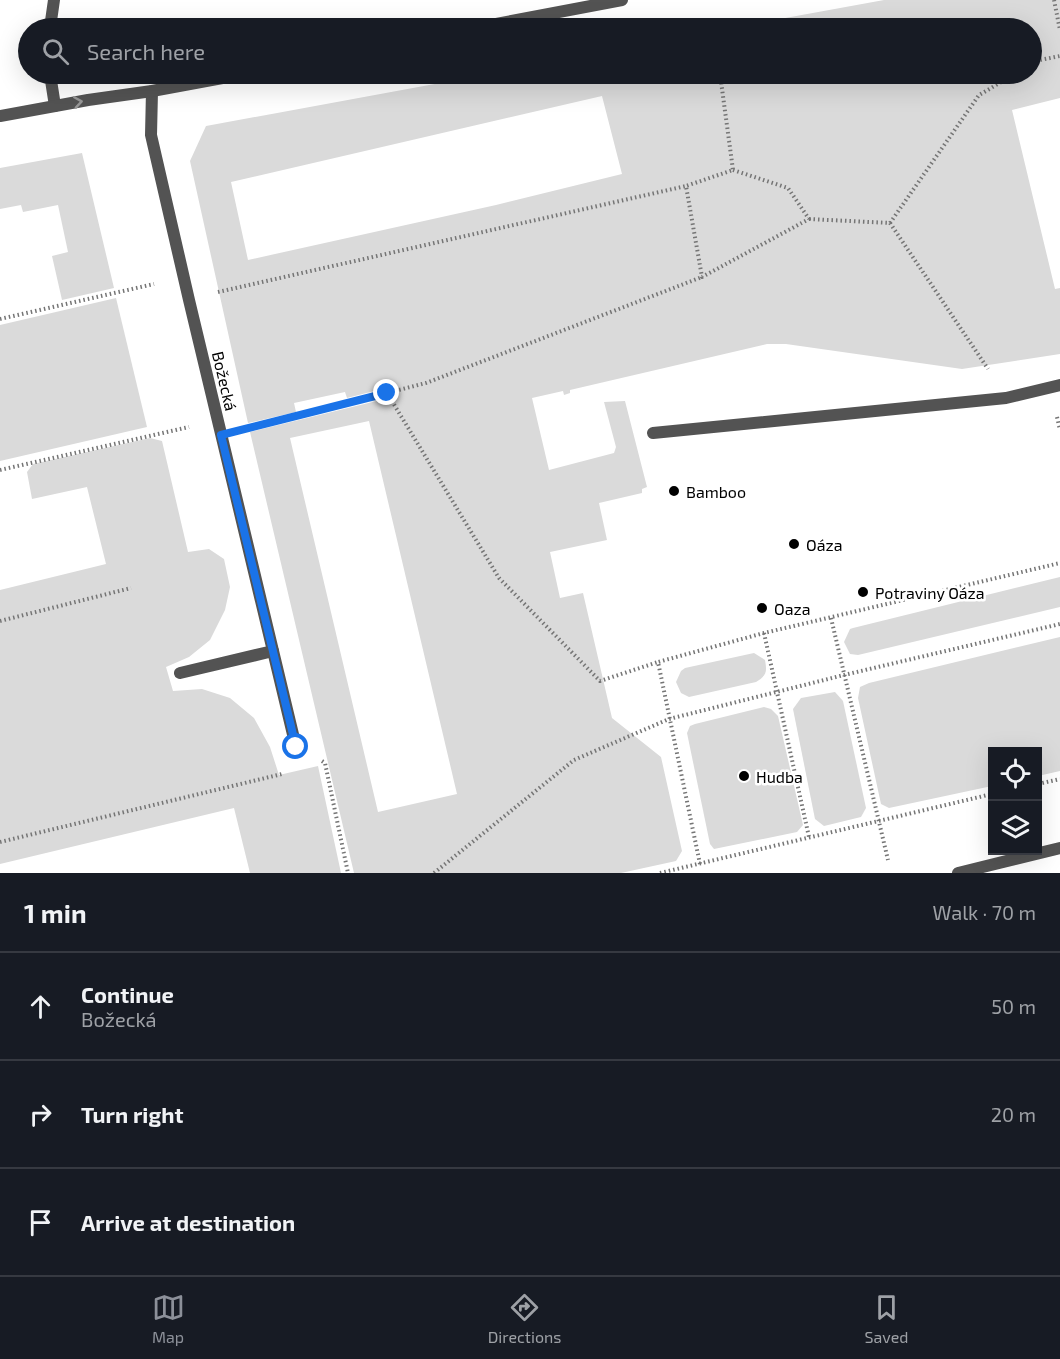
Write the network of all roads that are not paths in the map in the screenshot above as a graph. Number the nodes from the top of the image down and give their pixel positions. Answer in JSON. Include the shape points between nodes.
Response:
{"nodes":[{"id":1,"x":54,"y":0,"type":"edge"},
{"id":2,"x":622,"y":0,"type":"edge"},
{"id":3,"x":51,"y":18,"type":"edge"},
{"id":4,"x":528,"y":18,"type":"edge"},
{"id":5,"x":52,"y":84,"type":"edge"},
{"id":6,"x":193,"y":84,"type":"edge"},
{"id":7,"x":152,"y":92,"type":"junction"},
{"id":8,"x":55,"y":106,"type":"junction"},
{"id":9,"x":0,"y":116,"type":"edge"},
{"id":10,"x":1060,"y":385,"type":"edge"},
{"id":11,"x":653,"y":433,"type":"dead end"},
{"id":12,"x":273,"y":651,"type":"junction"},
{"id":13,"x":180,"y":673,"type":"dead end"},
{"id":14,"x":296,"y":747,"type":"road end"},
{"id":15,"x":1060,"y":848,"type":"edge"},
{"id":16,"x":958,"y":873,"type":"edge"}],
"edges":[{"from":1,"to":3,"type":"street"},
{"from":2,"to":4,"type":"street"},
{"from":5,"to":8,"type":"street"},
{"from":6,"to":7,"type":"street"},
{"from":8,"to":7,"type":"street","one_way":true},
{"from":7,"to":12,"type":"street","name":"Božecká","via":[[151,135]]},
{"from":8,"to":9,"type":"street"},
{"from":10,"to":11,"type":"street","via":[[1006,398]]},
{"from":12,"to":13,"type":"street"},
{"from":12,"to":14,"type":"street","name":"Božecká"},
{"from":15,"to":16,"type":"street"}]}
